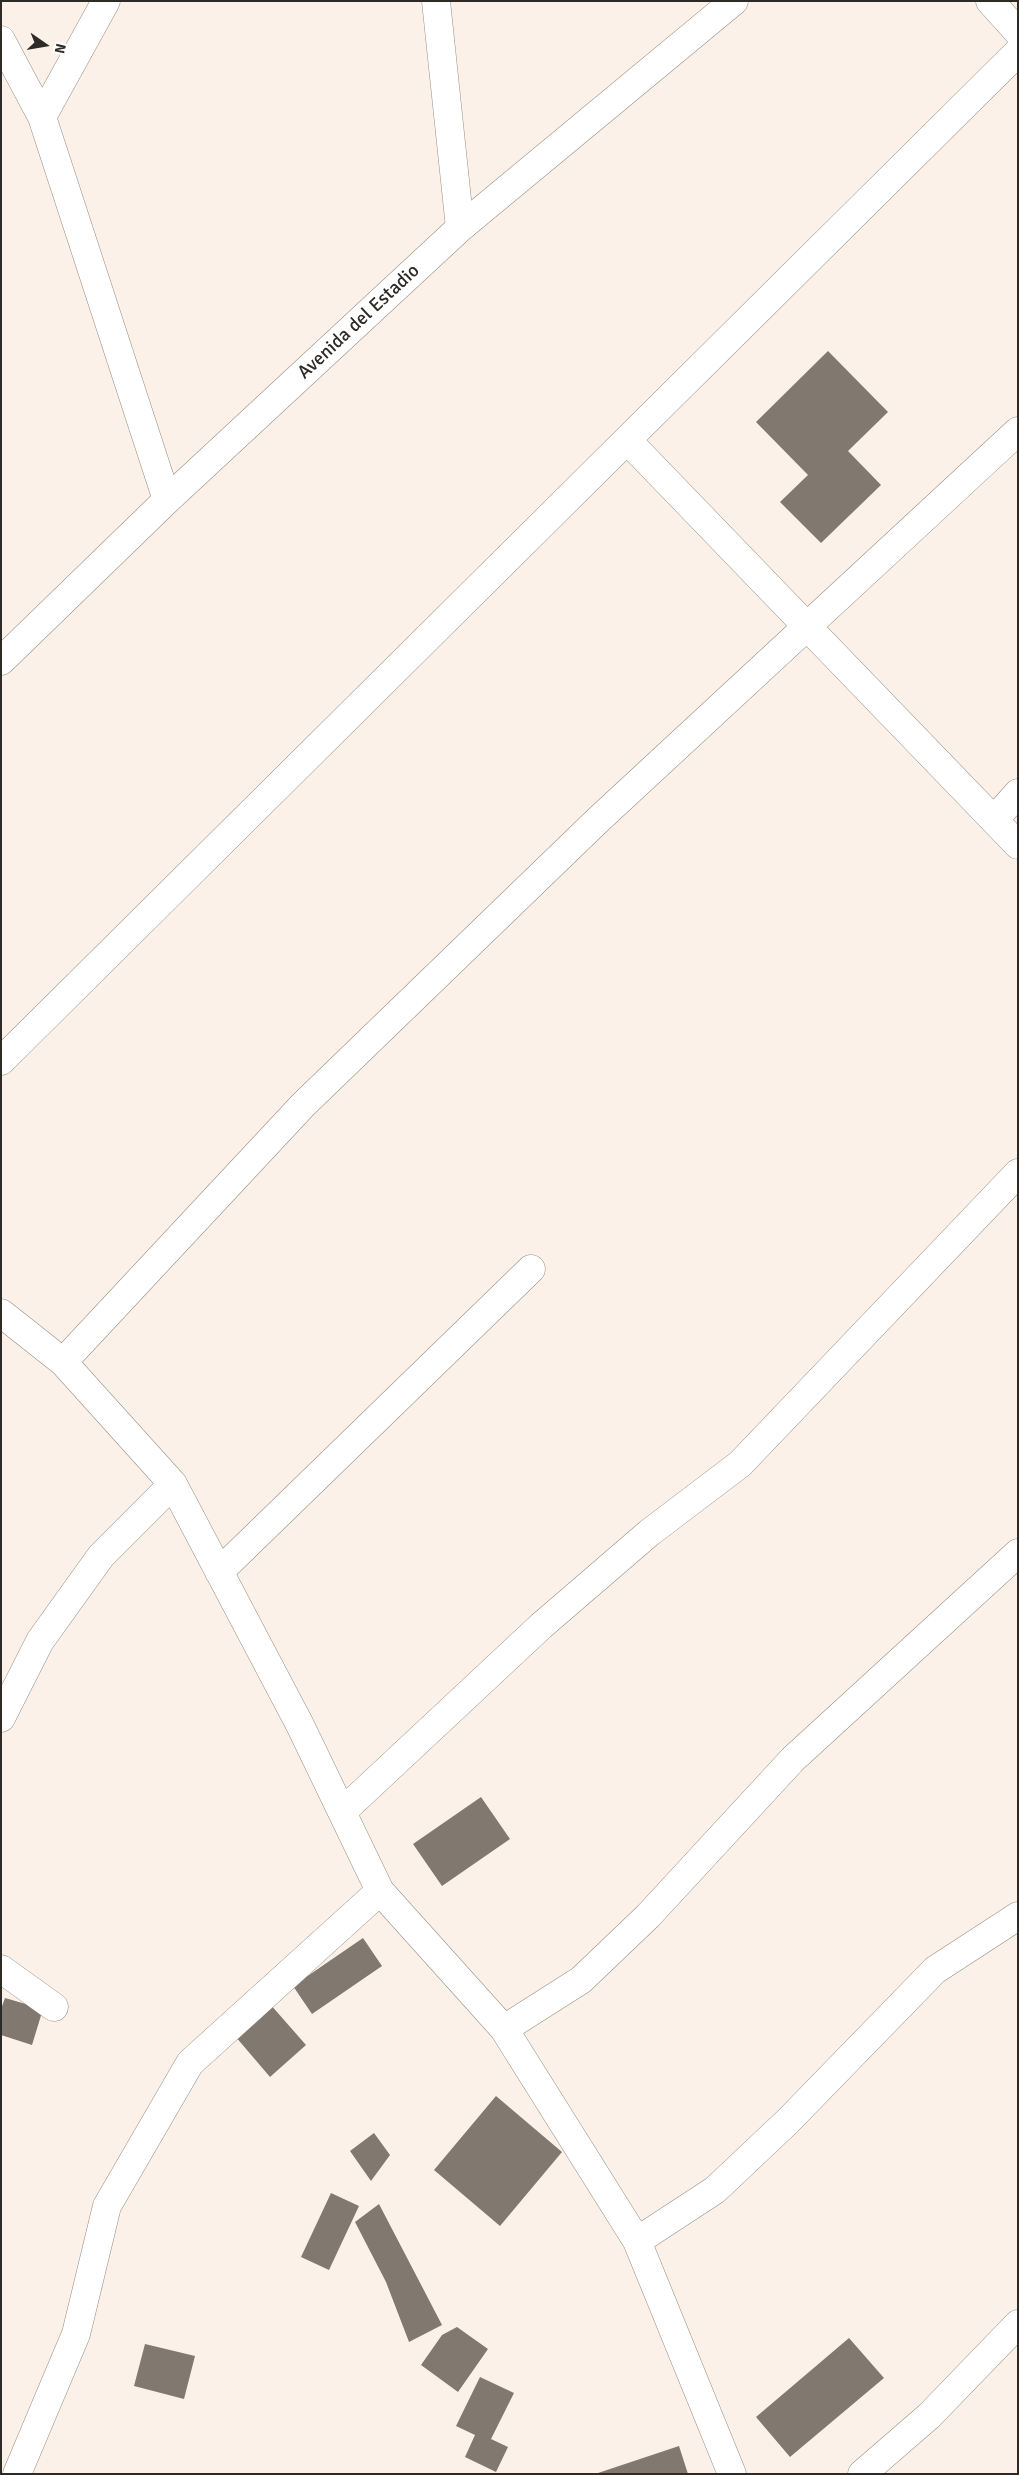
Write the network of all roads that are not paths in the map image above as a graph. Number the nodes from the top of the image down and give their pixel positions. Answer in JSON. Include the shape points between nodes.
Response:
{"nodes":[{"id":1,"x":106,"y":1,"type":"edge"},
{"id":2,"x":436,"y":1,"type":"edge"},
{"id":3,"x":734,"y":1,"type":"edge"},
{"id":4,"x":990,"y":1,"type":"edge"},
{"id":5,"x":1018,"y":32,"type":"edge"},
{"id":6,"x":1,"y":40,"type":"edge"},
{"id":7,"x":1018,"y":52,"type":"edge"},
{"id":8,"x":42,"y":117,"type":"junction"},
{"id":9,"x":460,"y":228,"type":"junction"},
{"id":10,"x":1018,"y":431,"type":"edge"},
{"id":11,"x":627,"y":440,"type":"junction"},
{"id":12,"x":166,"y":500,"type":"junction"},
{"id":13,"x":807,"y":626,"type":"junction"},
{"id":14,"x":3,"y":656,"type":"edge"},
{"id":15,"x":1018,"y":793,"type":"edge"},
{"id":16,"x":994,"y":820,"type":"junction"},
{"id":17,"x":1018,"y":845,"type":"edge"},
{"id":18,"x":1,"y":1061,"type":"edge"},
{"id":19,"x":1018,"y":1173,"type":"edge"},
{"id":20,"x":531,"y":1269,"type":"dead end"},
{"id":21,"x":1,"y":1313,"type":"edge"},
{"id":22,"x":63,"y":1362,"type":"junction"},
{"id":23,"x":173,"y":1484,"type":"junction"},
{"id":24,"x":1018,"y":1553,"type":"edge"},
{"id":25,"x":219,"y":1572,"type":"junction"},
{"id":26,"x":1,"y":1718,"type":"edge"},
{"id":27,"x":342,"y":1812,"type":"junction"},
{"id":28,"x":380,"y":1892,"type":"junction"},
{"id":29,"x":1018,"y":1916,"type":"edge"},
{"id":30,"x":1,"y":1969,"type":"edge"},
{"id":31,"x":54,"y":2007,"type":"dead end"},
{"id":32,"x":504,"y":2029,"type":"junction"},
{"id":33,"x":637,"y":2241,"type":"junction"},
{"id":34,"x":1018,"y":2324,"type":"edge"},
{"id":35,"x":16,"y":2474,"type":"edge"},
{"id":36,"x":732,"y":2474,"type":"edge"},
{"id":37,"x":862,"y":2474,"type":"edge"}],
"edges":[{"from":1,"to":8,"type":"street"},
{"from":2,"to":9,"type":"street"},
{"from":3,"to":9,"type":"street","name":"Avenida del Estadio"},
{"from":4,"to":5,"type":"street"},
{"from":6,"to":8,"type":"street"},
{"from":7,"to":11,"type":"street"},
{"from":8,"to":12,"type":"street"},
{"from":9,"to":12,"type":"street","name":"Avenida del Estadio"},
{"from":10,"to":13,"type":"street"},
{"from":11,"to":13,"type":"street"},
{"from":11,"to":18,"type":"street"},
{"from":12,"to":14,"type":"street","name":"Avenida del Estadio"},
{"from":13,"to":16,"type":"street"},
{"from":13,"to":22,"type":"street","via":[[598,820],[303,1105]]},
{"from":15,"to":16,"type":"street"},
{"from":16,"to":17,"type":"street"},
{"from":19,"to":27,"type":"street","via":[[740,1464],[648,1533]]},
{"from":20,"to":25,"type":"street"},
{"from":21,"to":22,"type":"street"},
{"from":22,"to":23,"type":"street"},
{"from":23,"to":25,"type":"street"},
{"from":23,"to":26,"type":"street","via":[[101,1556],[40,1641]]},
{"from":24,"to":32,"type":"street","via":[[792,1758],[648,1916],[581,1980]]},
{"from":25,"to":27,"type":"street"},
{"from":27,"to":28,"type":"street"},
{"from":28,"to":32,"type":"street"},
{"from":28,"to":35,"type":"street","via":[[190,2064],[107,2206],[76,2334]]},
{"from":29,"to":33,"type":"street","via":[[935,1970],[788,2121],[715,2190]]},
{"from":30,"to":31,"type":"street"},
{"from":32,"to":33,"type":"street"},
{"from":33,"to":36,"type":"street"},
{"from":34,"to":37,"type":"street","via":[[929,2416]]}]}
